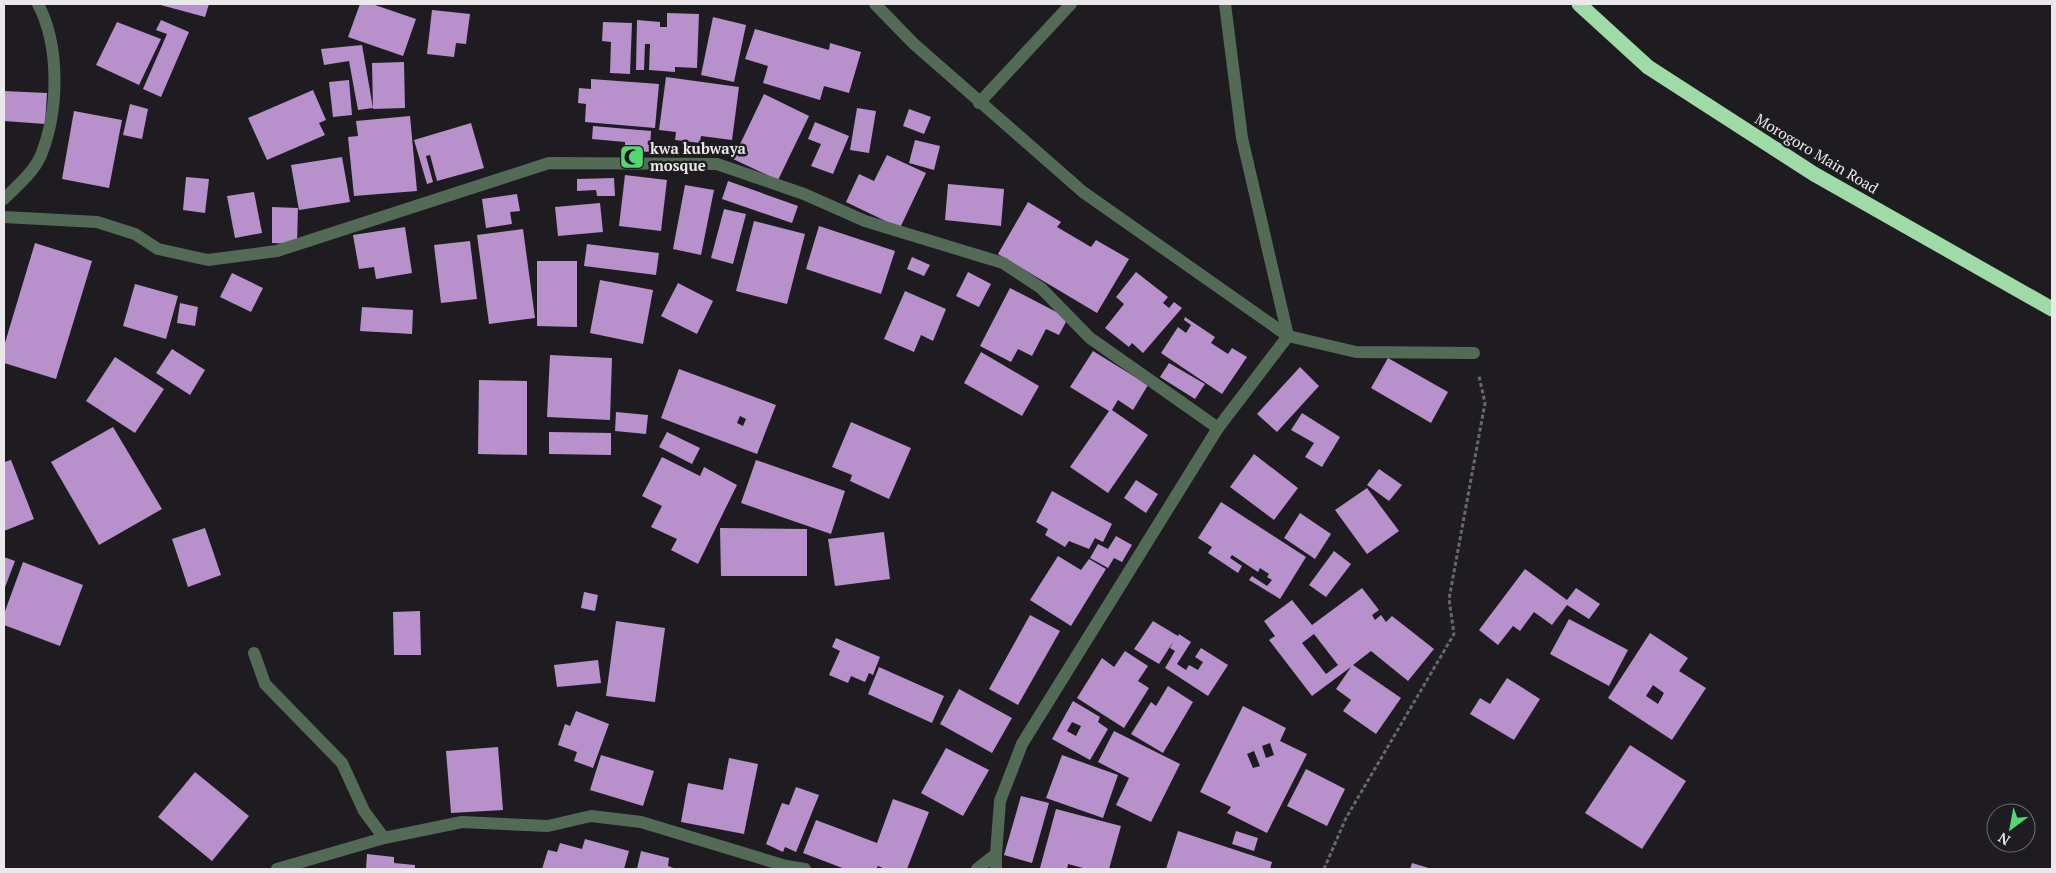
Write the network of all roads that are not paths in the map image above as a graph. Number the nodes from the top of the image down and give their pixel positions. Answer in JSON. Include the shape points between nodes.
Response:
{"nodes":[{"id":1,"x":38,"y":4,"type":"edge"},
{"id":2,"x":875,"y":4,"type":"edge"},
{"id":3,"x":1071,"y":4,"type":"edge"},
{"id":4,"x":1225,"y":4,"type":"edge"},
{"id":5,"x":1579,"y":4,"type":"edge"},
{"id":6,"x":979,"y":103,"type":"junction"},
{"id":7,"x":4,"y":199,"type":"edge"},
{"id":8,"x":4,"y":217,"type":"edge"},
{"id":9,"x":2052,"y":309,"type":"edge"},
{"id":10,"x":1288,"y":336,"type":"junction"},
{"id":11,"x":1474,"y":353,"type":"road end"},
{"id":12,"x":1218,"y":428,"type":"junction"},
{"id":13,"x":254,"y":652,"type":"dead end"},
{"id":14,"x":384,"y":838,"type":"junction"},
{"id":15,"x":996,"y":854,"type":"junction"},
{"id":16,"x":277,"y":869,"type":"edge"},
{"id":17,"x":806,"y":869,"type":"edge"},
{"id":18,"x":977,"y":869,"type":"edge"},
{"id":19,"x":996,"y":869,"type":"edge"}],
"edges":[{"from":1,"to":7,"type":"street","via":[[46,18],[54,50],[54,103],[41,156]]},
{"from":2,"to":6,"type":"street"},
{"from":3,"to":6,"type":"street"},
{"from":4,"to":10,"type":"street","via":[[1242,138]]},
{"from":5,"to":9,"type":"highway","name":"Morogoro Main Road","via":[[1648,67],[1814,174]]},
{"from":6,"to":10,"type":"street","via":[[1083,192]]},
{"from":8,"to":12,"type":"street","via":[[97,222],[135,234],[158,249],[208,260],[277,251],[549,164],[717,164],[804,194],[865,221],[1003,263],[1041,288],[1090,338]]},
{"from":10,"to":11,"type":"street","via":[[1356,352]]},
{"from":10,"to":12,"type":"street"},
{"from":12,"to":15,"type":"street","via":[[1022,744],[1000,801]]},
{"from":13,"to":14,"type":"street","via":[[265,684],[342,763],[364,811]]},
{"from":14,"to":16,"type":"street"},
{"from":14,"to":17,"type":"street","via":[[462,822],[548,826],[591,816],[641,822],[786,866]]},
{"from":15,"to":18,"type":"street"},
{"from":15,"to":19,"type":"street"}]}
